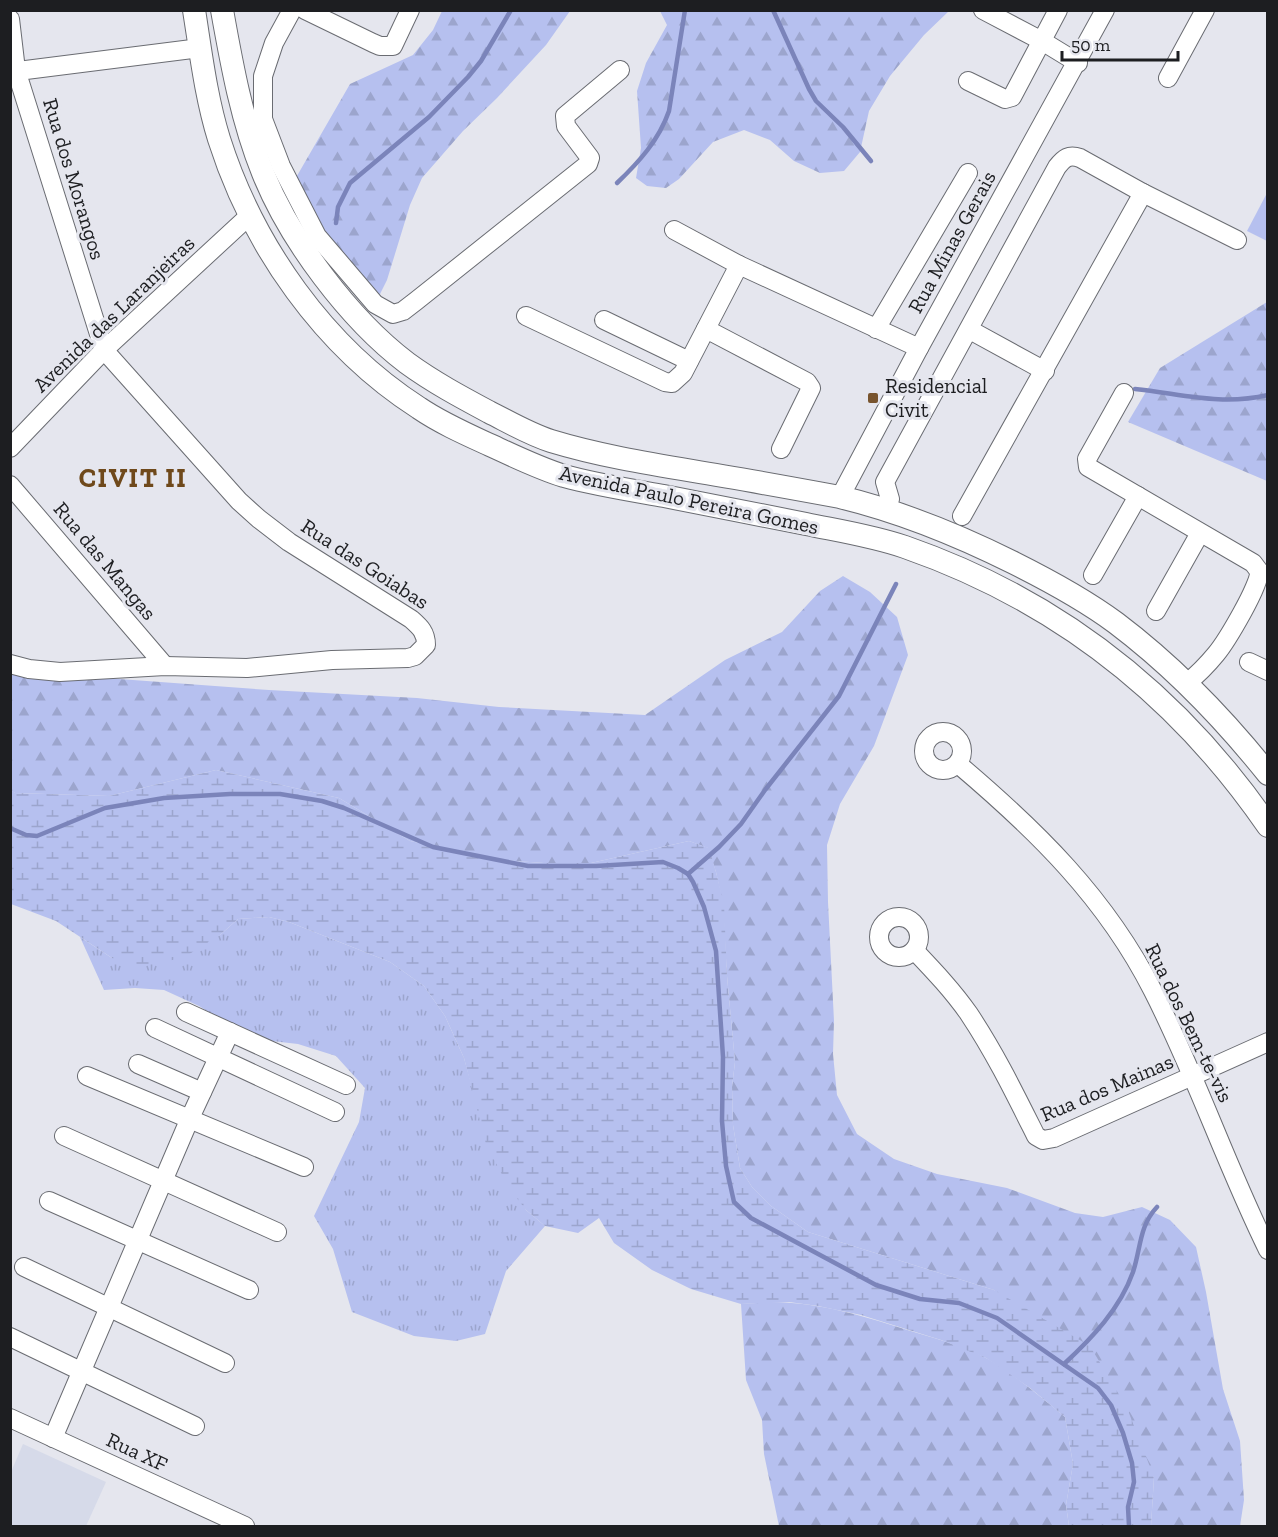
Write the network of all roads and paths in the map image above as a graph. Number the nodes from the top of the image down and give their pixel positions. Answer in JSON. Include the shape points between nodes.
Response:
{"nodes":[{"id":1,"x":194,"y":10,"type":"edge"},
{"id":2,"x":222,"y":10,"type":"edge"},
{"id":3,"x":292,"y":10,"type":"edge"},
{"id":4,"x":305,"y":10,"type":"edge"},
{"id":5,"x":410,"y":10,"type":"edge"},
{"id":6,"x":982,"y":10,"type":"edge"},
{"id":7,"x":1058,"y":10,"type":"edge"},
{"id":8,"x":1105,"y":10,"type":"edge"},
{"id":9,"x":1205,"y":10,"type":"edge"},
{"id":10,"x":10,"y":18,"type":"edge"},
{"id":11,"x":1042,"y":41,"type":"junction"},
{"id":12,"x":200,"y":48,"type":"junction"},
{"id":13,"x":1078,"y":63,"type":"junction"},
{"id":14,"x":620,"y":70,"type":"dead end"},
{"id":15,"x":13,"y":71,"type":"edge"},
{"id":16,"x":1167,"y":78,"type":"dead end"},
{"id":17,"x":968,"y":81,"type":"dead end"},
{"id":18,"x":968,"y":173,"type":"dead end"},
{"id":19,"x":1143,"y":193,"type":"junction"},
{"id":20,"x":251,"y":214,"type":"junction"},
{"id":21,"x":674,"y":230,"type":"dead end"},
{"id":22,"x":1237,"y":240,"type":"dead end"},
{"id":23,"x":739,"y":265,"type":"junction"},
{"id":24,"x":526,"y":316,"type":"dead end"},
{"id":25,"x":604,"y":320,"type":"dead end"},
{"id":26,"x":706,"y":329,"type":"junction"},
{"id":27,"x":876,"y":329,"type":"junction"},
{"id":28,"x":970,"y":330,"type":"junction"},
{"id":29,"x":919,"y":348,"type":"junction"},
{"id":30,"x":104,"y":350,"type":"junction"},
{"id":31,"x":689,"y":361,"type":"junction"},
{"id":32,"x":1045,"y":371,"type":"junction"},
{"id":33,"x":1124,"y":393,"type":"dead end"},
{"id":34,"x":10,"y":448,"type":"edge"},
{"id":35,"x":781,"y":449,"type":"dead end"},
{"id":36,"x":10,"y":485,"type":"edge"},
{"id":37,"x":1138,"y":496,"type":"junction"},
{"id":38,"x":840,"y":497,"type":"junction"},
{"id":39,"x":887,"y":509,"type":"junction"},
{"id":40,"x":962,"y":516,"type":"dead end"},
{"id":41,"x":1200,"y":533,"type":"junction"},
{"id":42,"x":1093,"y":575,"type":"dead end"},
{"id":43,"x":1156,"y":611,"type":"dead end"},
{"id":44,"x":1249,"y":662,"type":"dead end"},
{"id":45,"x":10,"y":664,"type":"edge"},
{"id":46,"x":165,"y":666,"type":"junction"},
{"id":47,"x":1268,"y":671,"type":"edge"},
{"id":48,"x":1186,"y":684,"type":"junction"},
{"id":49,"x":958,"y":764,"type":"dead end"},
{"id":50,"x":1268,"y":774,"type":"edge"},
{"id":51,"x":1268,"y":826,"type":"edge"},
{"id":52,"x":915,"y":951,"type":"dead end"},
{"id":53,"x":186,"y":1012,"type":"dead end"},
{"id":54,"x":155,"y":1028,"type":"dead end"},
{"id":55,"x":230,"y":1032,"type":"junction"},
{"id":56,"x":1268,"y":1042,"type":"edge"},
{"id":57,"x":218,"y":1056,"type":"junction"},
{"id":58,"x":138,"y":1064,"type":"dead end"},
{"id":59,"x":87,"y":1076,"type":"dead end"},
{"id":60,"x":1193,"y":1077,"type":"junction"},
{"id":61,"x":346,"y":1085,"type":"dead end"},
{"id":62,"x":202,"y":1092,"type":"junction"},
{"id":63,"x":335,"y":1112,"type":"dead end"},
{"id":64,"x":190,"y":1118,"type":"junction"},
{"id":65,"x":64,"y":1136,"type":"dead end"},
{"id":66,"x":304,"y":1167,"type":"dead end"},
{"id":67,"x":163,"y":1180,"type":"junction"},
{"id":68,"x":50,"y":1201,"type":"dead end"},
{"id":69,"x":278,"y":1232,"type":"dead end"},
{"id":70,"x":136,"y":1241,"type":"junction"},
{"id":71,"x":1268,"y":1250,"type":"edge"},
{"id":72,"x":24,"y":1267,"type":"dead end"},
{"id":73,"x":249,"y":1290,"type":"dead end"},
{"id":74,"x":108,"y":1307,"type":"junction"},
{"id":75,"x":10,"y":1337,"type":"edge"},
{"id":76,"x":225,"y":1363,"type":"dead end"},
{"id":77,"x":81,"y":1370,"type":"junction"},
{"id":78,"x":10,"y":1418,"type":"edge"},
{"id":79,"x":195,"y":1426,"type":"dead end"},
{"id":80,"x":52,"y":1438,"type":"junction"},
{"id":81,"x":245,"y":1527,"type":"edge"}],
"edges":[{"from":1,"to":12,"type":"main road","name":"Avenida Paulo Pereira Gomes"},
{"from":2,"to":38,"type":"main road","name":"Avenida Paulo Pereira Gomes","via":[[241,107],[273,194],[315,264],[396,354],[446,389],[549,440],[633,460]]},
{"from":3,"to":14,"type":"street","via":[[274,43],[263,76],[263,119],[281,166],[317,236],[375,304],[393,314],[403,311],[588,164],[590,158],[566,126],[565,116]]},
{"from":4,"to":5,"type":"street","via":[[374,43],[393,46]]},
{"from":6,"to":11,"type":"street"},
{"from":7,"to":11,"type":"street"},
{"from":8,"to":13,"type":"street","name":"Rua Minas Gerais"},
{"from":9,"to":16,"type":"street"},
{"from":10,"to":15,"type":"street","name":"Rua dos Morangos"},
{"from":11,"to":13,"type":"street"},
{"from":11,"to":17,"type":"street","via":[[1008,99]]},
{"from":12,"to":15,"type":"street"},
{"from":12,"to":20,"type":"main road","name":"Avenida Paulo Pereira Gomes","via":[[219,136]]},
{"from":13,"to":29,"type":"street","name":"Rua Minas Gerais"},
{"from":15,"to":30,"type":"street","name":"Rua dos Morangos"},
{"from":18,"to":27,"type":"street"},
{"from":19,"to":22,"type":"street"},
{"from":19,"to":28,"type":"street","via":[[1074,155],[1064,159]]},
{"from":19,"to":32,"type":"street"},
{"from":20,"to":30,"type":"street","name":"Avenida das Laranjeiras"},
{"from":20,"to":51,"type":"main road","name":"Avenida Paulo Pereira Gomes","via":[[281,269],[320,320],[379,378],[421,410],[551,471],[883,540],[942,561],[1007,592],[1096,645],[1150,690],[1210,751]]},
{"from":21,"to":23,"type":"street"},
{"from":23,"to":26,"type":"street"},
{"from":23,"to":27,"type":"street"},
{"from":24,"to":31,"type":"street","via":[[665,382],[676,381]]},
{"from":25,"to":31,"type":"street"},
{"from":26,"to":31,"type":"street"},
{"from":26,"to":35,"type":"street","via":[[807,382],[811,388]]},
{"from":27,"to":29,"type":"street"},
{"from":28,"to":32,"type":"street"},
{"from":28,"to":39,"type":"street","via":[[885,482],[890,499]]},
{"from":29,"to":38,"type":"street","name":"Rua Minas Gerais"},
{"from":30,"to":34,"type":"street","name":"Avenida das Laranjeiras"},
{"from":30,"to":46,"type":"street","name":"Rua das Goiabas","via":[[259,519],[411,619],[426,636],[423,650],[393,660],[332,660],[247,668]]},
{"from":32,"to":40,"type":"street"},
{"from":33,"to":37,"type":"street","via":[[1087,463]]},
{"from":36,"to":46,"type":"street","name":"Rua das Mangas"},
{"from":37,"to":41,"type":"street"},
{"from":37,"to":42,"type":"street"},
{"from":38,"to":39,"type":"main road","name":"Avenida Paulo Pereira Gomes"},
{"from":39,"to":48,"type":"main road","name":"Avenida Paulo Pereira Gomes","via":[[954,534],[1065,590],[1116,623]]},
{"from":41,"to":43,"type":"street"},
{"from":41,"to":48,"type":"street","via":[[1253,563],[1260,575],[1218,652]]},
{"from":44,"to":47,"type":"street"},
{"from":45,"to":46,"type":"street","name":"Rua das Goiabas","via":[[60,672]]},
{"from":48,"to":50,"type":"main road","name":"Avenida Paulo Pereira Gomes"},
{"from":49,"to":60,"type":"street","name":"Rua dos Bem-te-vis","via":[[1061,858],[1095,899],[1152,989]]},
{"from":52,"to":60,"type":"street","name":"Rua dos Mainas","via":[[968,1012],[1039,1139],[1054,1138]]},
{"from":53,"to":55,"type":"street"},
{"from":54,"to":57,"type":"street"},
{"from":55,"to":57,"type":"street"},
{"from":55,"to":61,"type":"street"},
{"from":56,"to":60,"type":"street","name":"Rua dos Mainas"},
{"from":57,"to":62,"type":"street"},
{"from":57,"to":63,"type":"street"},
{"from":58,"to":62,"type":"street"},
{"from":59,"to":64,"type":"street"},
{"from":60,"to":71,"type":"street","name":"Rua dos Bem-te-vis"},
{"from":62,"to":64,"type":"street"},
{"from":64,"to":66,"type":"street"},
{"from":64,"to":67,"type":"street"},
{"from":65,"to":67,"type":"street"},
{"from":67,"to":69,"type":"street"},
{"from":67,"to":70,"type":"street"},
{"from":68,"to":70,"type":"street"},
{"from":70,"to":73,"type":"street"},
{"from":70,"to":74,"type":"street"},
{"from":72,"to":74,"type":"street"},
{"from":74,"to":76,"type":"street"},
{"from":74,"to":77,"type":"street"},
{"from":75,"to":77,"type":"street"},
{"from":77,"to":79,"type":"street"},
{"from":77,"to":80,"type":"street"},
{"from":78,"to":80,"type":"street","name":"Rua XF"},
{"from":80,"to":81,"type":"street","name":"Rua XF"}]}
